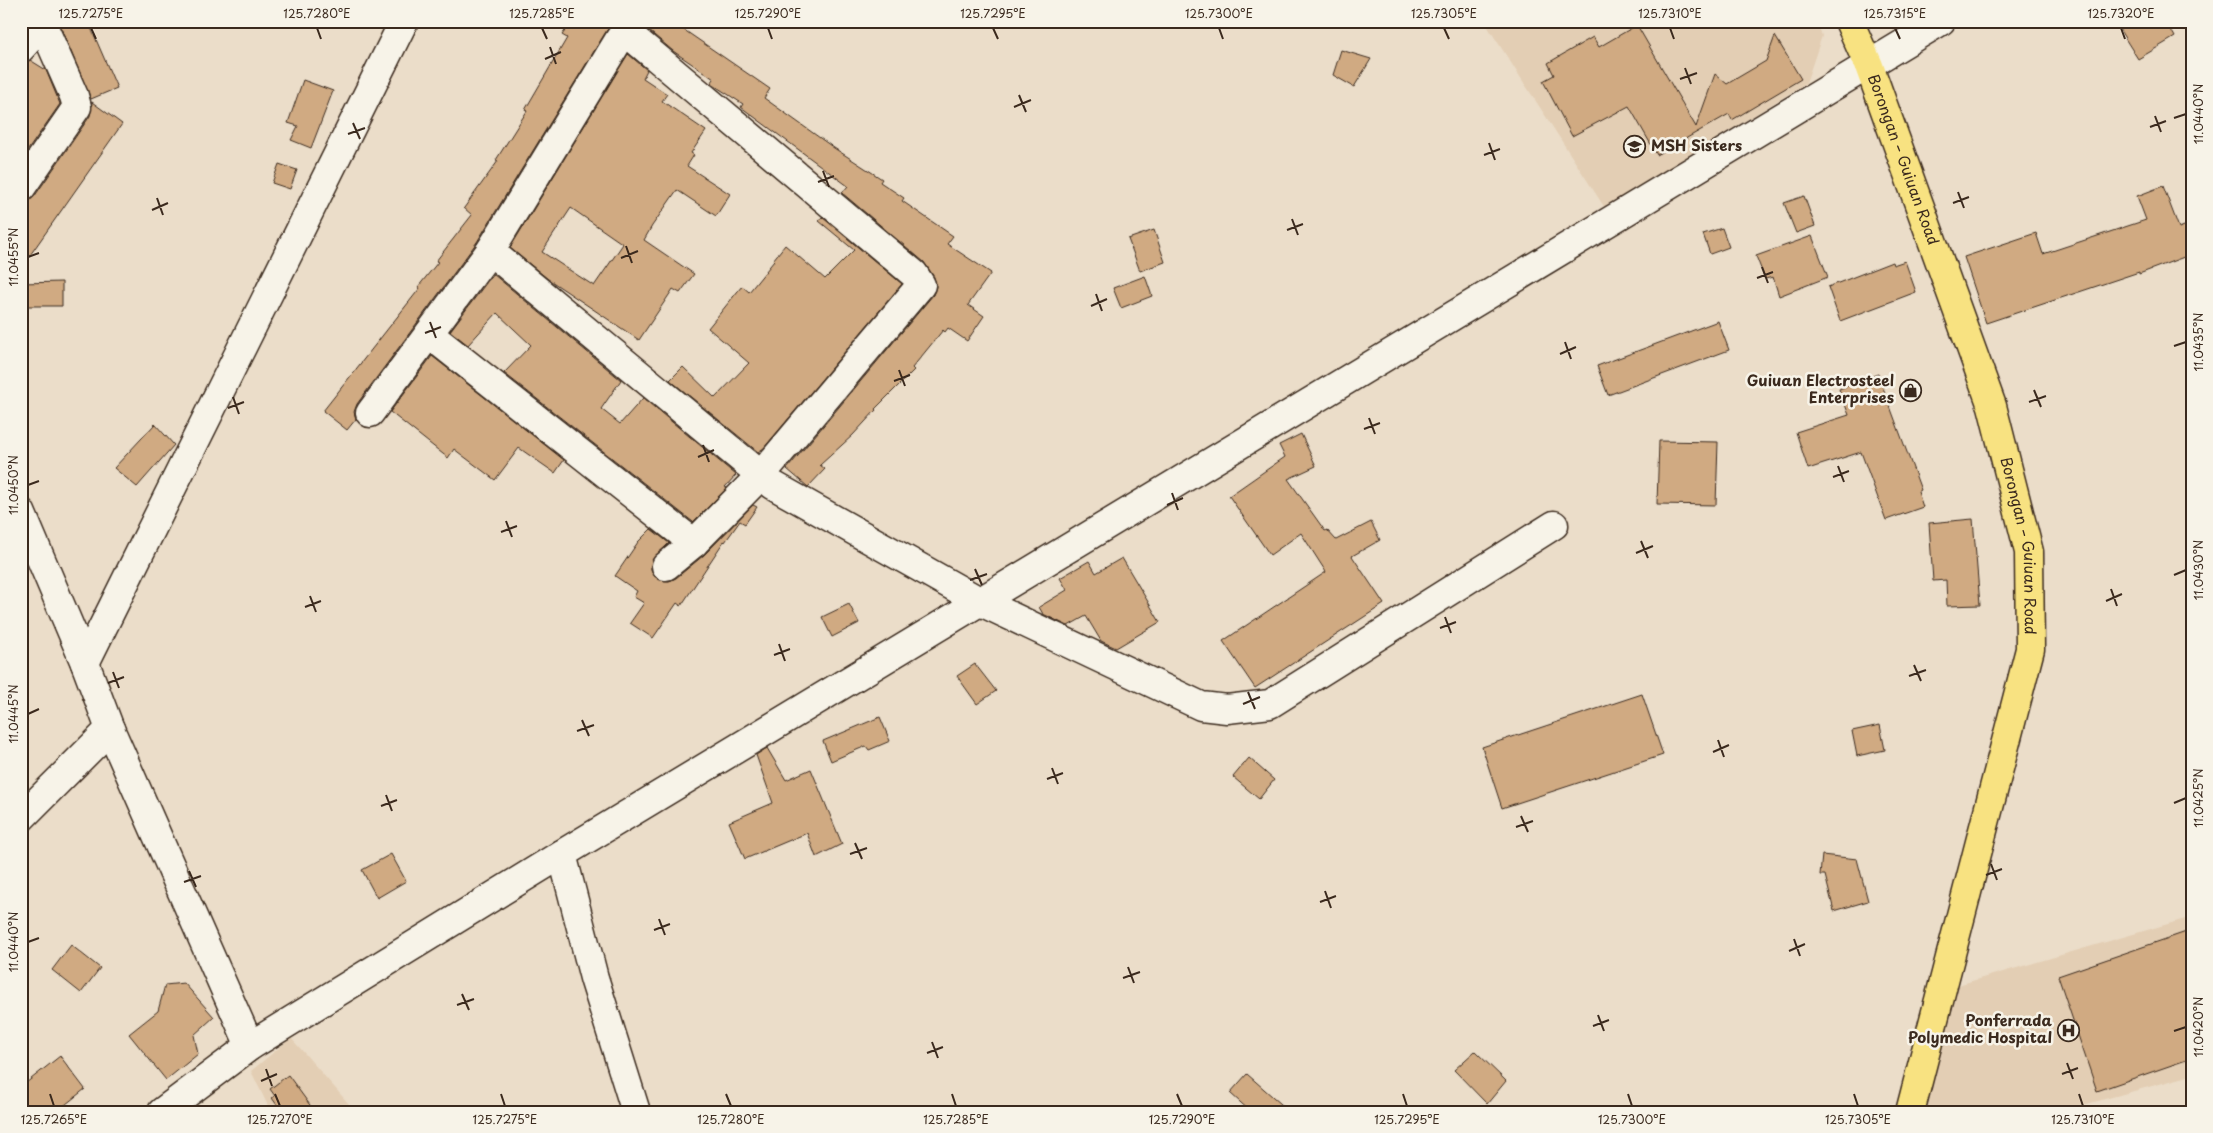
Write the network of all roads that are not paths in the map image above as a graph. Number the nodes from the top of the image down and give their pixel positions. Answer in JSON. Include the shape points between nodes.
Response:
{"nodes":[{"id":1,"x":30,"y":21,"type":"edge"},
{"id":2,"x":41,"y":21,"type":"edge"},
{"id":3,"x":404,"y":21,"type":"edge"},
{"id":4,"x":1849,"y":21,"type":"edge"},
{"id":5,"x":1941,"y":21,"type":"edge"},
{"id":6,"x":21,"y":48,"type":"edge"},
{"id":7,"x":1869,"y":66,"type":"junction"},
{"id":8,"x":21,"y":188,"type":"edge"},
{"id":9,"x":490,"y":251,"type":"junction"},
{"id":10,"x":429,"y":334,"type":"junction"},
{"id":11,"x":370,"y":413,"type":"dead end"},
{"id":12,"x":761,"y":475,"type":"junction"},
{"id":13,"x":21,"y":512,"type":"edge"},
{"id":14,"x":1554,"y":525,"type":"dead end"},
{"id":15,"x":694,"y":543,"type":"junction"},
{"id":16,"x":666,"y":566,"type":"dead end"},
{"id":17,"x":981,"y":602,"type":"junction"},
{"id":18,"x":85,"y":663,"type":"junction"},
{"id":19,"x":110,"y":729,"type":"junction"},
{"id":20,"x":21,"y":818,"type":"edge"},
{"id":21,"x":562,"y":854,"type":"junction"},
{"id":22,"x":250,"y":1046,"type":"junction"},
{"id":23,"x":162,"y":1112,"type":"edge"},
{"id":24,"x":636,"y":1112,"type":"edge"},
{"id":25,"x":1910,"y":1112,"type":"edge"}],
"edges":[{"from":1,"to":6,"type":"street","via":[[31,37]]},
{"from":2,"to":8,"type":"street","via":[[77,107]]},
{"from":3,"to":18,"type":"street"},
{"from":4,"to":7,"type":"main road","name":"Borongan – Guiuan Road"},
{"from":5,"to":7,"type":"street"},
{"from":7,"to":17,"type":"street"},
{"from":7,"to":25,"type":"main road","name":"Borongan – Guiuan Road","via":[[1992,406],[2029,552],[2030,649]]},
{"from":9,"to":10,"type":"street"},
{"from":9,"to":12,"type":"street"},
{"from":9,"to":12,"type":"street","via":[[620,38],[632,37],[914,274],[921,286]]},
{"from":10,"to":11,"type":"street"},
{"from":10,"to":15,"type":"street"},
{"from":12,"to":15,"type":"street"},
{"from":12,"to":17,"type":"street","via":[[773,485]]},
{"from":13,"to":18,"type":"street"},
{"from":14,"to":17,"type":"street","via":[[1270,704],[1227,709],[1201,706]]},
{"from":15,"to":16,"type":"street"},
{"from":17,"to":21,"type":"street"},
{"from":18,"to":19,"type":"street"},
{"from":19,"to":20,"type":"street"},
{"from":19,"to":22,"type":"street"},
{"from":21,"to":22,"type":"street"},
{"from":21,"to":24,"type":"street","via":[[594,978]]},
{"from":22,"to":23,"type":"street"}]}
